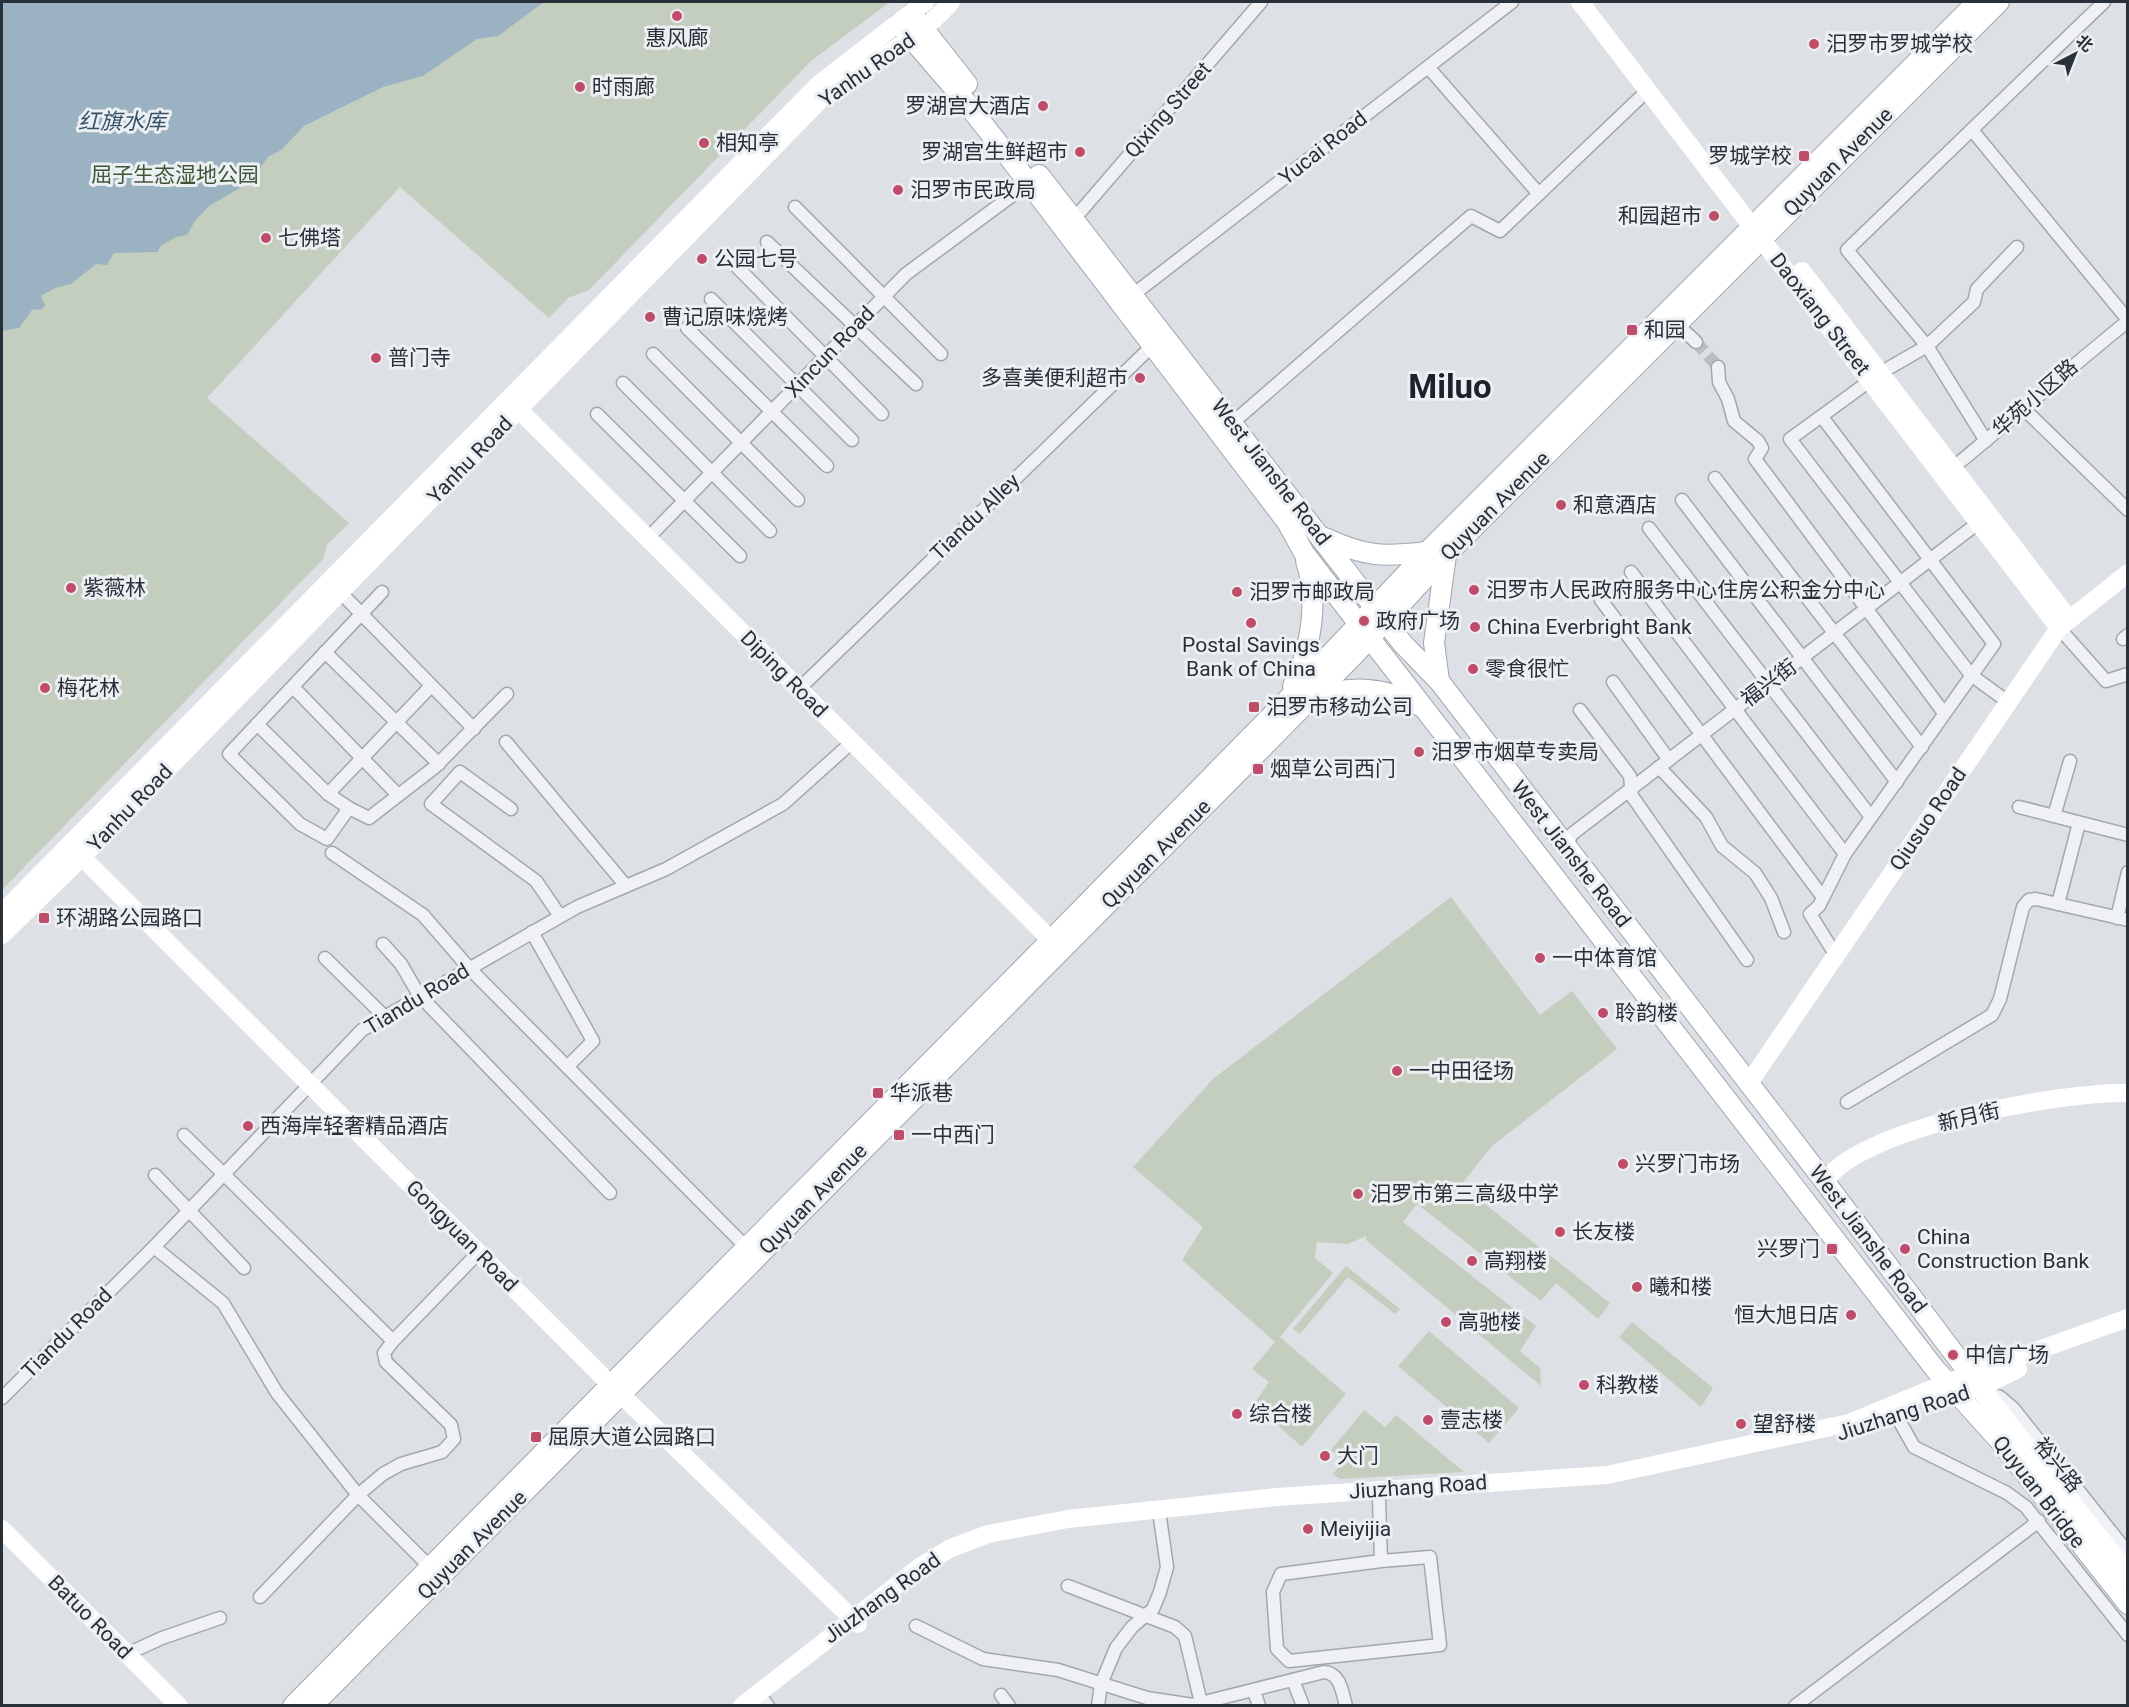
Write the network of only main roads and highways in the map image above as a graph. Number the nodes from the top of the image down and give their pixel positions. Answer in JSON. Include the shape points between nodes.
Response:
{"nodes":[{"id":1,"x":1977,"y":2,"type":"edge"},
{"id":2,"x":1998,"y":2,"type":"edge"},
{"id":3,"x":914,"y":22,"type":"edge"},
{"id":4,"x":1760,"y":228,"type":"junction"},
{"id":5,"x":1323,"y":537,"type":"junction"},
{"id":6,"x":1304,"y":553,"type":"junction"},
{"id":7,"x":1436,"y":553,"type":"junction"},
{"id":8,"x":1380,"y":613,"type":"junction"},
{"id":9,"x":1365,"y":630,"type":"junction"},
{"id":10,"x":1439,"y":681,"type":"junction"},
{"id":11,"x":1287,"y":700,"type":"junction"},
{"id":12,"x":1308,"y":701,"type":"junction"},
{"id":13,"x":1429,"y":712,"type":"junction"},
{"id":14,"x":1056,"y":945,"type":"junction"},
{"id":15,"x":1976,"y":1381,"type":"joint"},
{"id":16,"x":1951,"y":1388,"type":"joint"},
{"id":17,"x":616,"y":1390,"type":"junction"},
{"id":18,"x":2006,"y":1434,"type":"junction"},
{"id":19,"x":2127,"y":1575,"type":"edge"},
{"id":20,"x":2127,"y":1604,"type":"edge"},
{"id":21,"x":292,"y":1706,"type":"edge"},
{"id":22,"x":312,"y":1706,"type":"edge"}],
"edges":[{"from":1,"to":4,"type":"main road","name":"Quyuan Avenue"},
{"from":2,"to":4,"type":"main road","name":"Quyuan Avenue"},
{"from":3,"to":5,"type":"main road","name":"West Jianshe Road","via":[[1134,294],[1231,424]]},
{"from":3,"to":6,"type":"main road","name":"West Jianshe Road","via":[[961,96],[1287,522]]},
{"from":4,"to":7,"type":"main road","name":"Quyuan Avenue"},
{"from":4,"to":7,"type":"main road","name":"Quyuan Avenue","via":[[1677,324]]},
{"from":5,"to":7,"type":"main road","via":[[1358,553]]},
{"from":5,"to":8,"type":"main road","name":"West Jianshe Road"},
{"from":6,"to":9,"type":"main road","name":"West Jianshe Road"},
{"from":6,"to":11,"type":"main road","via":[[1312,590],[1308,646]]},
{"from":7,"to":8,"type":"main road","name":"Quyuan Avenue"},
{"from":7,"to":10,"type":"main road","via":[[1434,643]]},
{"from":8,"to":9,"type":"main road","name":"Quyuan Avenue"},
{"from":8,"to":10,"type":"main road","name":"West Jianshe Road"},
{"from":9,"to":11,"type":"main road","name":"Quyuan Avenue"},
{"from":9,"to":12,"type":"main road","name":"Quyuan Avenue"},
{"from":9,"to":13,"type":"main road","name":"West Jianshe Road"},
{"from":10,"to":15,"type":"main road","name":"West Jianshe Road"},
{"from":11,"to":14,"type":"main road","name":"Quyuan Avenue"},
{"from":12,"to":13,"type":"main road","via":[[1342,689],[1369,691],[1404,697]]},
{"from":12,"to":14,"type":"main road","name":"Quyuan Avenue"},
{"from":13,"to":16,"type":"main road","name":"West Jianshe Road"},
{"from":14,"to":17,"type":"main road","name":"Quyuan Avenue"},
{"from":14,"to":17,"type":"main road","name":"Quyuan Avenue","via":[[746,1247]]},
{"from":15,"to":18,"type":"main road","name":"Quyuan Bridge"},
{"from":16,"to":18,"type":"main road","name":"Quyuan Bridge"},
{"from":17,"to":21,"type":"main road","name":"Quyuan Avenue","via":[[430,1567]]},
{"from":17,"to":22,"type":"main road","name":"Quyuan Avenue"},
{"from":18,"to":19,"type":"main road","name":"Quyuan Bridge"},
{"from":18,"to":20,"type":"main road","name":"Quyuan Bridge"}]}
